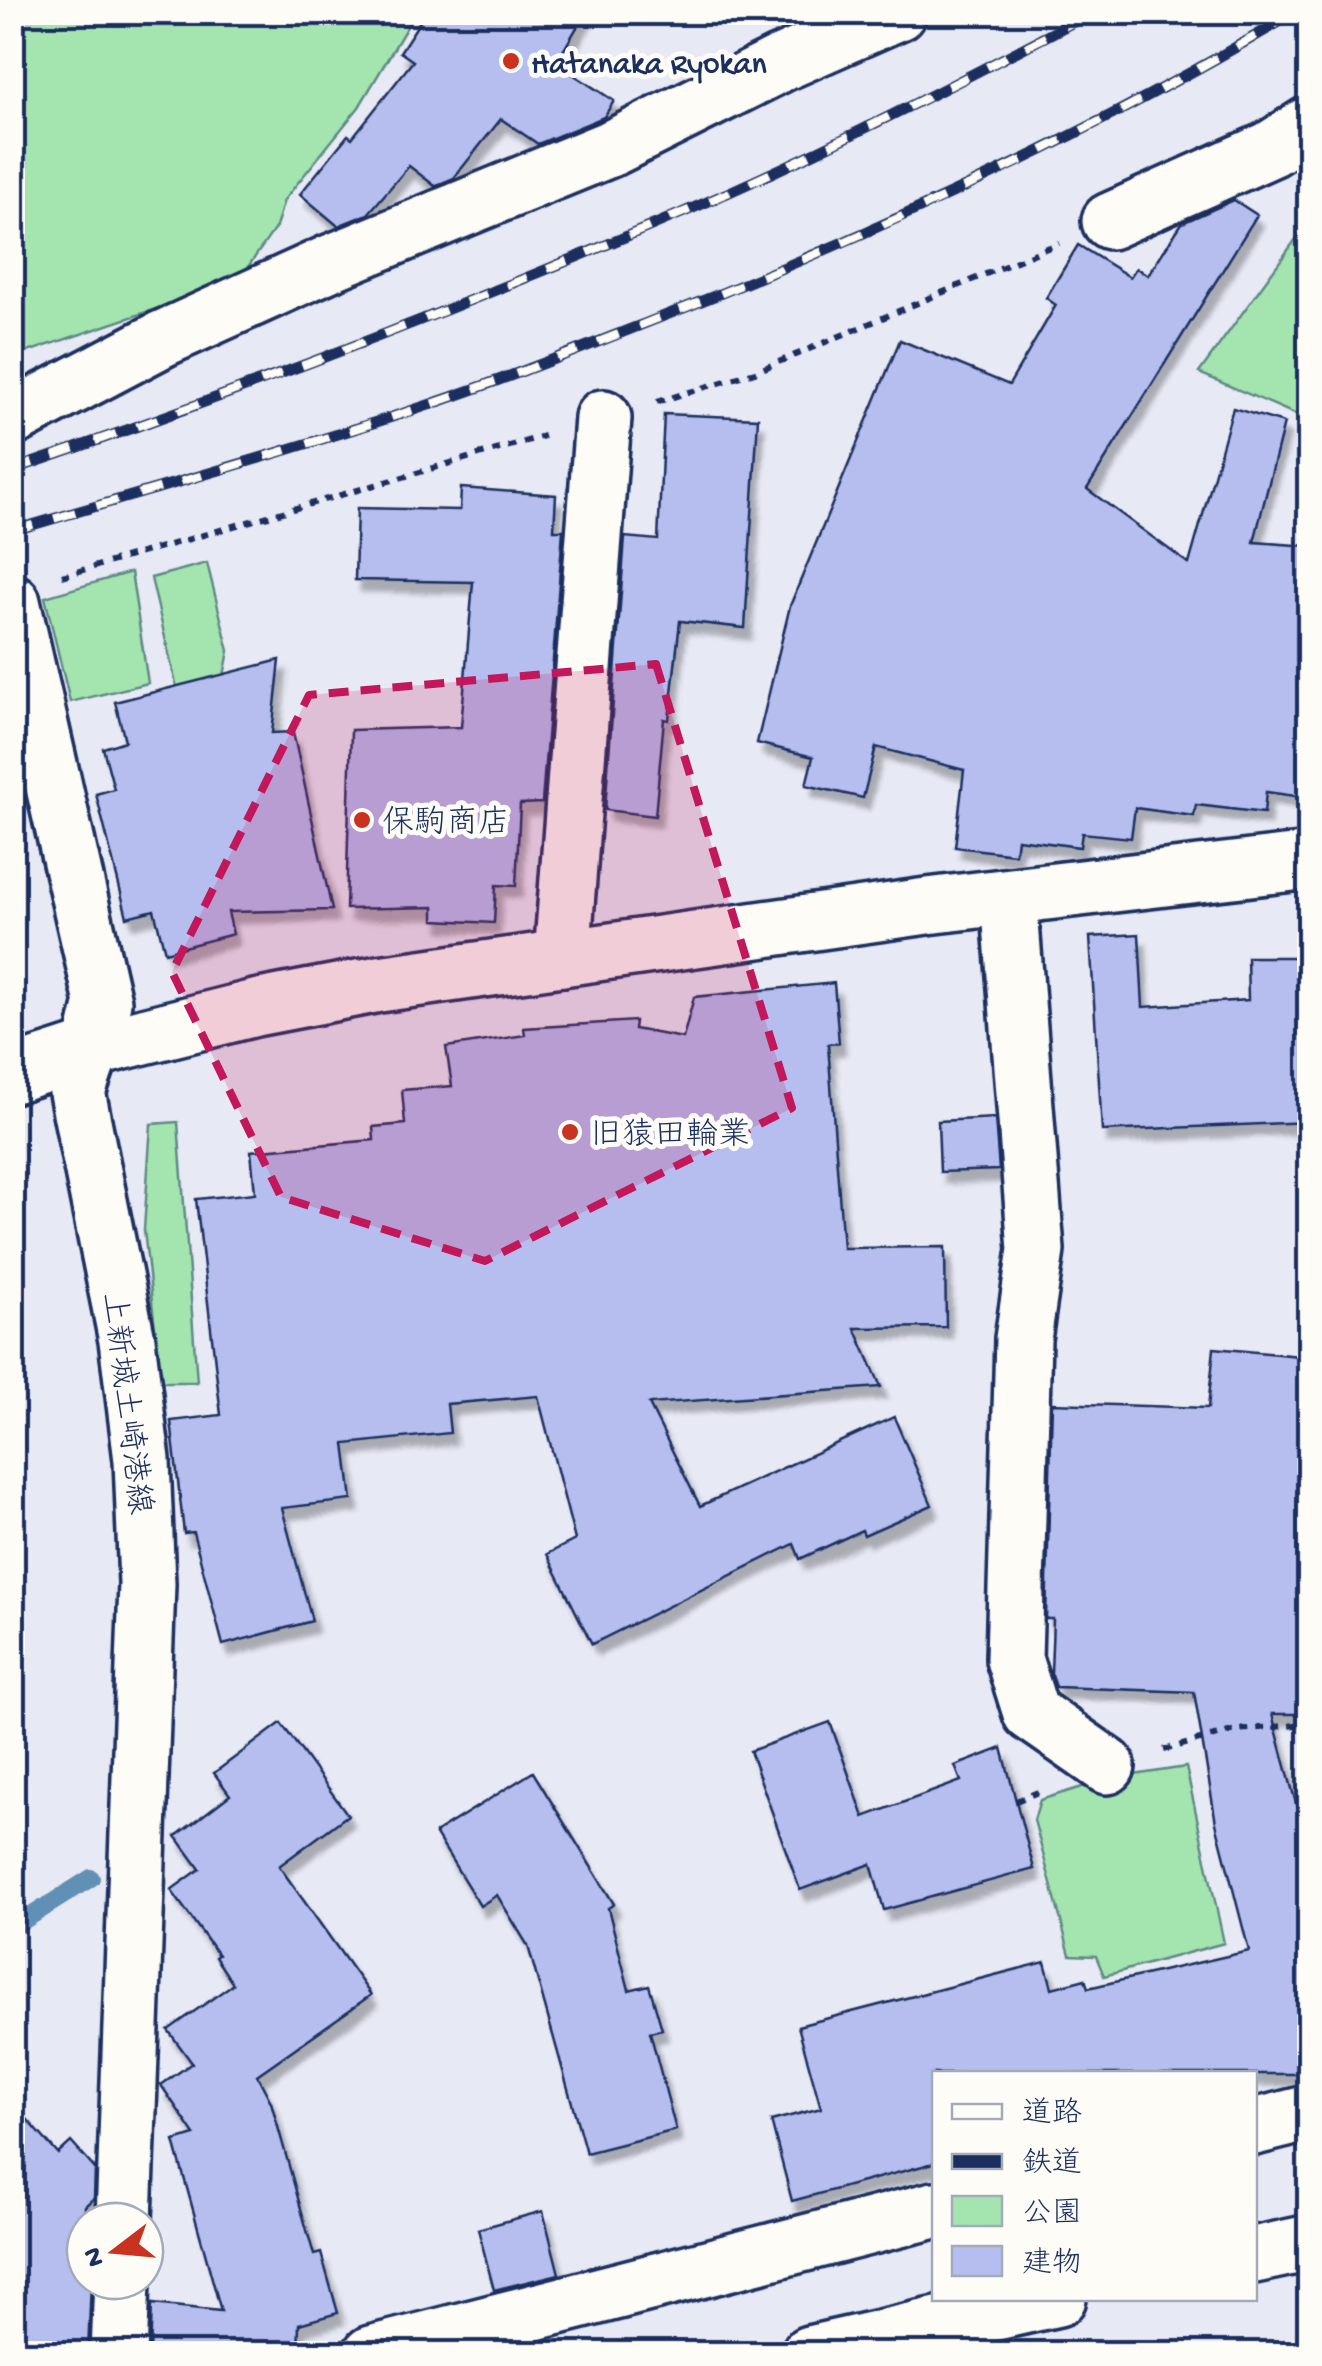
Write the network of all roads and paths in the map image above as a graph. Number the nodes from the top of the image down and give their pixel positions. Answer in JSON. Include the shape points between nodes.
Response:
{"nodes":[{"id":1,"x":898,"y":12,"type":"edge"},
{"id":2,"x":1310,"y":124,"type":"edge"},
{"id":3,"x":1110,"y":222,"type":"dead end"},
{"id":4,"x":12,"y":418,"type":"edge"},
{"id":5,"x":602,"y":418,"type":"dead end"},
{"id":6,"x":12,"y":602,"type":"edge"},
{"id":7,"x":1310,"y":862,"type":"edge"},
{"id":8,"x":1009,"y":897,"type":"junction"},
{"id":9,"x":562,"y":958,"type":"junction"},
{"id":10,"x":92,"y":1048,"type":"junction"},
{"id":11,"x":12,"y":1075,"type":"edge"},
{"id":12,"x":1107,"y":1766,"type":"dead end"},
{"id":13,"x":1310,"y":2113,"type":"edge"},
{"id":14,"x":1257,"y":2126,"type":"edge"},
{"id":15,"x":125,"y":2201,"type":"edge"},
{"id":16,"x":932,"y":2211,"type":"edge"},
{"id":17,"x":1310,"y":2243,"type":"edge"},
{"id":18,"x":1257,"y":2254,"type":"edge"},
{"id":19,"x":121,"y":2301,"type":"edge"},
{"id":20,"x":1045,"y":2301,"type":"edge"},
{"id":21,"x":119,"y":2354,"type":"edge"},
{"id":22,"x":371,"y":2354,"type":"edge"},
{"id":23,"x":809,"y":2354,"type":"edge"}],
"edges":[{"from":1,"to":4,"type":"main road","via":[[614,147],[179,332]]},
{"from":2,"to":3,"type":"main road","via":[[1271,149]]},
{"from":5,"to":9,"type":"main road"},
{"from":6,"to":10,"type":"main road","name":"上新城土崎港線","via":[[103,1002]]},
{"from":7,"to":8,"type":"main road"},
{"from":8,"to":9,"type":"main road"},
{"from":8,"to":12,"type":"main road","via":[[1036,1250],[1023,1339],[1014,1659],[1032,1712]]},
{"from":9,"to":10,"type":"main road","via":[[379,984]]},
{"from":10,"to":11,"type":"main road"},
{"from":10,"to":15,"type":"main road","name":"上新城土崎港線","via":[[77,1092],[127,1340],[148,1584]]},
{"from":13,"to":14,"type":"main road"},
{"from":16,"to":22,"type":"main road"},
{"from":17,"to":18,"type":"main road"},
{"from":19,"to":21,"type":"main road"},
{"from":20,"to":23,"type":"main road"}]}
